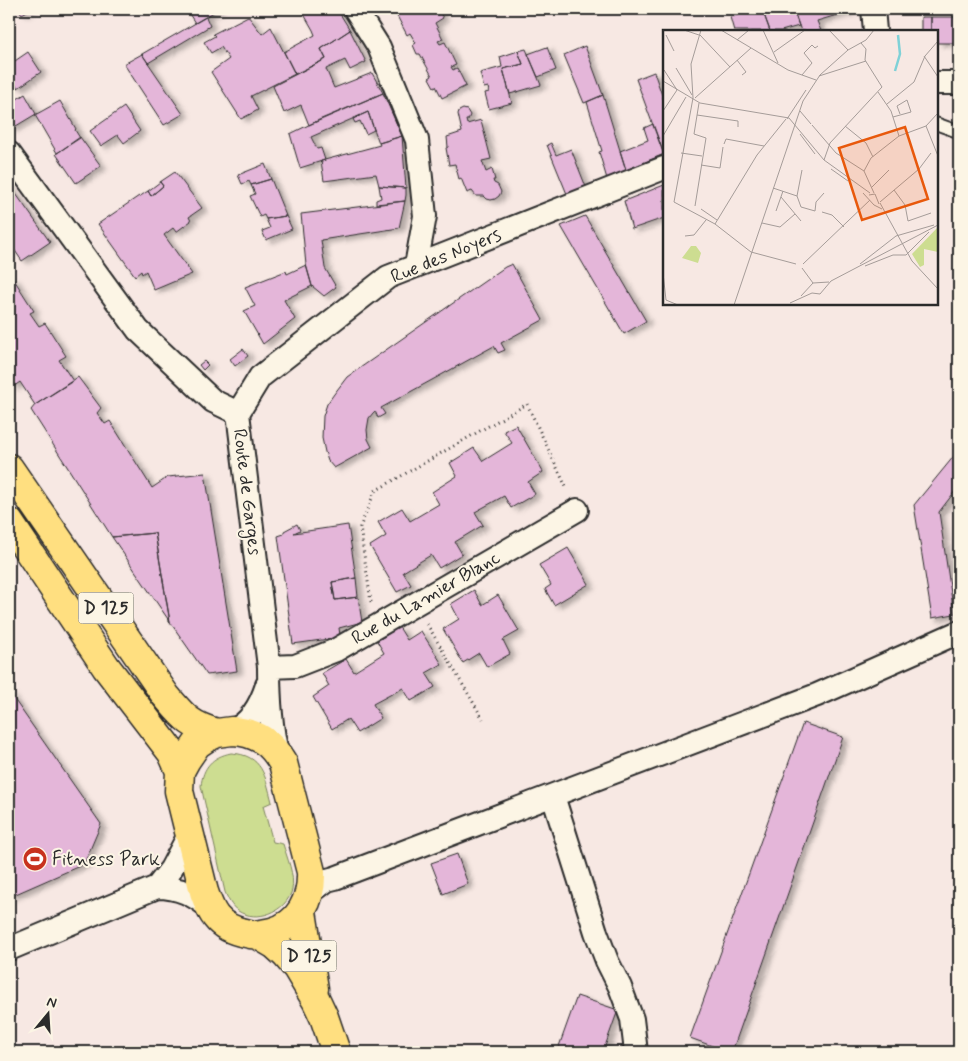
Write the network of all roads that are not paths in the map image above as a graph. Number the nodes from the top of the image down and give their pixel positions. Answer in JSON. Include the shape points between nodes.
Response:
{"nodes":[{"id":1,"x":356,"y":9,"type":"edge"},
{"id":2,"x":873,"y":9,"type":"edge"},
{"id":3,"x":875,"y":30,"type":"edge"},
{"id":4,"x":938,"y":83,"type":"edge"},
{"id":5,"x":959,"y":83,"type":"edge"},
{"id":6,"x":938,"y":124,"type":"edge"},
{"id":7,"x":959,"y":132,"type":"edge"},
{"id":8,"x":9,"y":153,"type":"edge"},
{"id":9,"x":663,"y":168,"type":"edge"},
{"id":10,"x":416,"y":266,"type":"junction"},
{"id":11,"x":238,"y":413,"type":"junction"},
{"id":12,"x":9,"y":468,"type":"edge"},
{"id":13,"x":577,"y":510,"type":"road end"},
{"id":14,"x":9,"y":522,"type":"edge"},
{"id":15,"x":959,"y":632,"type":"edge"},
{"id":16,"x":269,"y":673,"type":"junction"},
{"id":17,"x":224,"y":732,"type":"junction"},
{"id":18,"x":277,"y":752,"type":"junction"},
{"id":19,"x":180,"y":771,"type":"junction"},
{"id":20,"x":553,"y":796,"type":"junction"},
{"id":21,"x":189,"y":835,"type":"junction"},
{"id":22,"x":157,"y":887,"type":"junction"},
{"id":23,"x":312,"y":889,"type":"junction"},
{"id":24,"x":210,"y":908,"type":"junction"},
{"id":25,"x":258,"y":936,"type":"junction"},
{"id":26,"x":9,"y":950,"type":"edge"},
{"id":27,"x":316,"y":1000,"type":"junction"},
{"id":28,"x":336,"y":1052,"type":"edge"},
{"id":29,"x":636,"y":1052,"type":"edge"}],
"edges":[{"from":1,"to":10,"type":"street","via":[[379,47],[417,140],[425,216]]},
{"from":2,"to":3,"type":"street"},
{"from":4,"to":5,"type":"street"},
{"from":6,"to":7,"type":"lane"},
{"from":8,"to":11,"type":"street","name":"Route de Garges","via":[[138,330],[213,401]]},
{"from":9,"to":10,"type":"street","name":"Rue des Noyers"},
{"from":10,"to":11,"type":"street","name":"Rue des Noyers","via":[[388,277],[260,377]]},
{"from":11,"to":16,"type":"street","name":"Route de Garges"},
{"from":12,"to":17,"type":"main road","number":"D 125","via":[[166,696],[189,722]]},
{"from":13,"to":16,"type":"street","name":"Rue du Lamier Blanc","via":[[336,650]]},
{"from":14,"to":19,"type":"main road","number":"D 125","via":[[106,667],[172,753]]},
{"from":15,"to":20,"type":"street","via":[[817,695]]},
{"from":16,"to":17,"type":"street","name":"Route de Garges","via":[[263,698],[254,713],[241,728]]},
{"from":16,"to":18,"type":"street","name":"Route de Garges","via":[[271,724]]},
{"from":17,"to":18,"type":"main road","via":[[253,735]]},
{"from":17,"to":19,"type":"main road","via":[[198,744]]},
{"from":18,"to":23,"type":"main road","via":[[287,775]]},
{"from":19,"to":21,"type":"main road","via":[[179,791]]},
{"from":20,"to":23,"type":"street"},
{"from":20,"to":29,"type":"street","via":[[596,932],[632,1019]]},
{"from":21,"to":22,"type":"street"},
{"from":21,"to":24,"type":"main road"},
{"from":22,"to":24,"type":"street","via":[[187,892]]},
{"from":22,"to":26,"type":"street"},
{"from":23,"to":25,"type":"main road","via":[[289,925]]},
{"from":23,"to":27,"type":"main road","number":"D 125"},
{"from":24,"to":25,"type":"main road","via":[[231,929]]},
{"from":25,"to":27,"type":"main road","number":"D 125","via":[[275,946],[297,968]]},
{"from":27,"to":28,"type":"main road","number":"D 125"}]}
